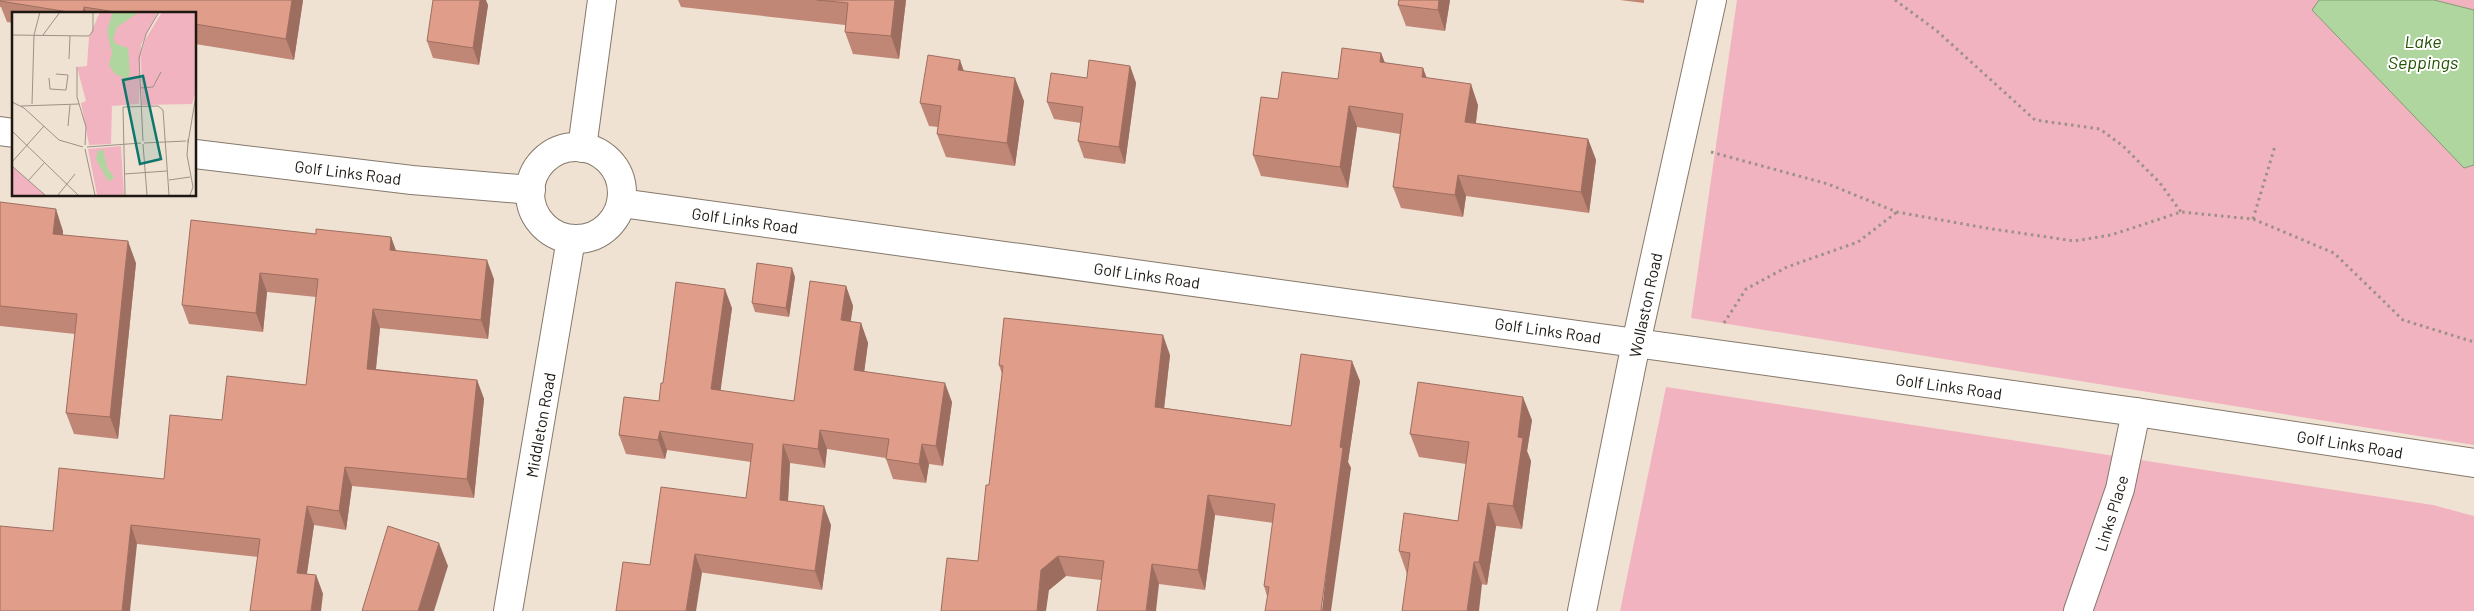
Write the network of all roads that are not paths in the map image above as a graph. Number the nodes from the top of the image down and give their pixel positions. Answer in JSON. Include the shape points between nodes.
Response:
{"nodes":[{"id":1,"x":602,"y":0,"type":"edge"},
{"id":2,"x":1712,"y":0,"type":"edge"},
{"id":3,"x":582,"y":148,"type":"junction"},
{"id":4,"x":196,"y":154,"type":"edge"},
{"id":5,"x":531,"y":190,"type":"junction"},
{"id":6,"x":621,"y":203,"type":"junction"},
{"id":7,"x":571,"y":240,"type":"junction"},
{"id":8,"x":1636,"y":343,"type":"junction"},
{"id":9,"x":2136,"y":412,"type":"junction"},
{"id":10,"x":2474,"y":463,"type":"edge"},
{"id":11,"x":508,"y":611,"type":"edge"},
{"id":12,"x":1582,"y":611,"type":"edge"},
{"id":13,"x":2078,"y":611,"type":"edge"}],
"edges":[{"from":1,"to":3,"type":"main road"},
{"from":2,"to":8,"type":"main road","name":"Wollaston Road"},
{"from":3,"to":5,"type":"main road","via":[[564,149],[548,157],[539,167]]},
{"from":3,"to":6,"type":"main road","via":[[600,154],[614,167],[622,184]]},
{"from":4,"to":5,"type":"main road","name":"Golf Links Road","via":[[412,180]]},
{"from":5,"to":7,"type":"main road","via":[[532,208],[541,223],[554,234]]},
{"from":6,"to":7,"type":"main road","via":[[615,218],[603,231],[588,238]]},
{"from":6,"to":8,"type":"main road","name":"Golf Links Road"},
{"from":7,"to":11,"type":"main road","name":"Middleton Road"},
{"from":8,"to":9,"type":"main road","name":"Golf Links Road"},
{"from":8,"to":12,"type":"main road","name":"Wollaston Road"},
{"from":9,"to":10,"type":"main road","name":"Golf Links Road"},
{"from":9,"to":13,"type":"main road","name":"Links Place","via":[[2120,488]]}]}
